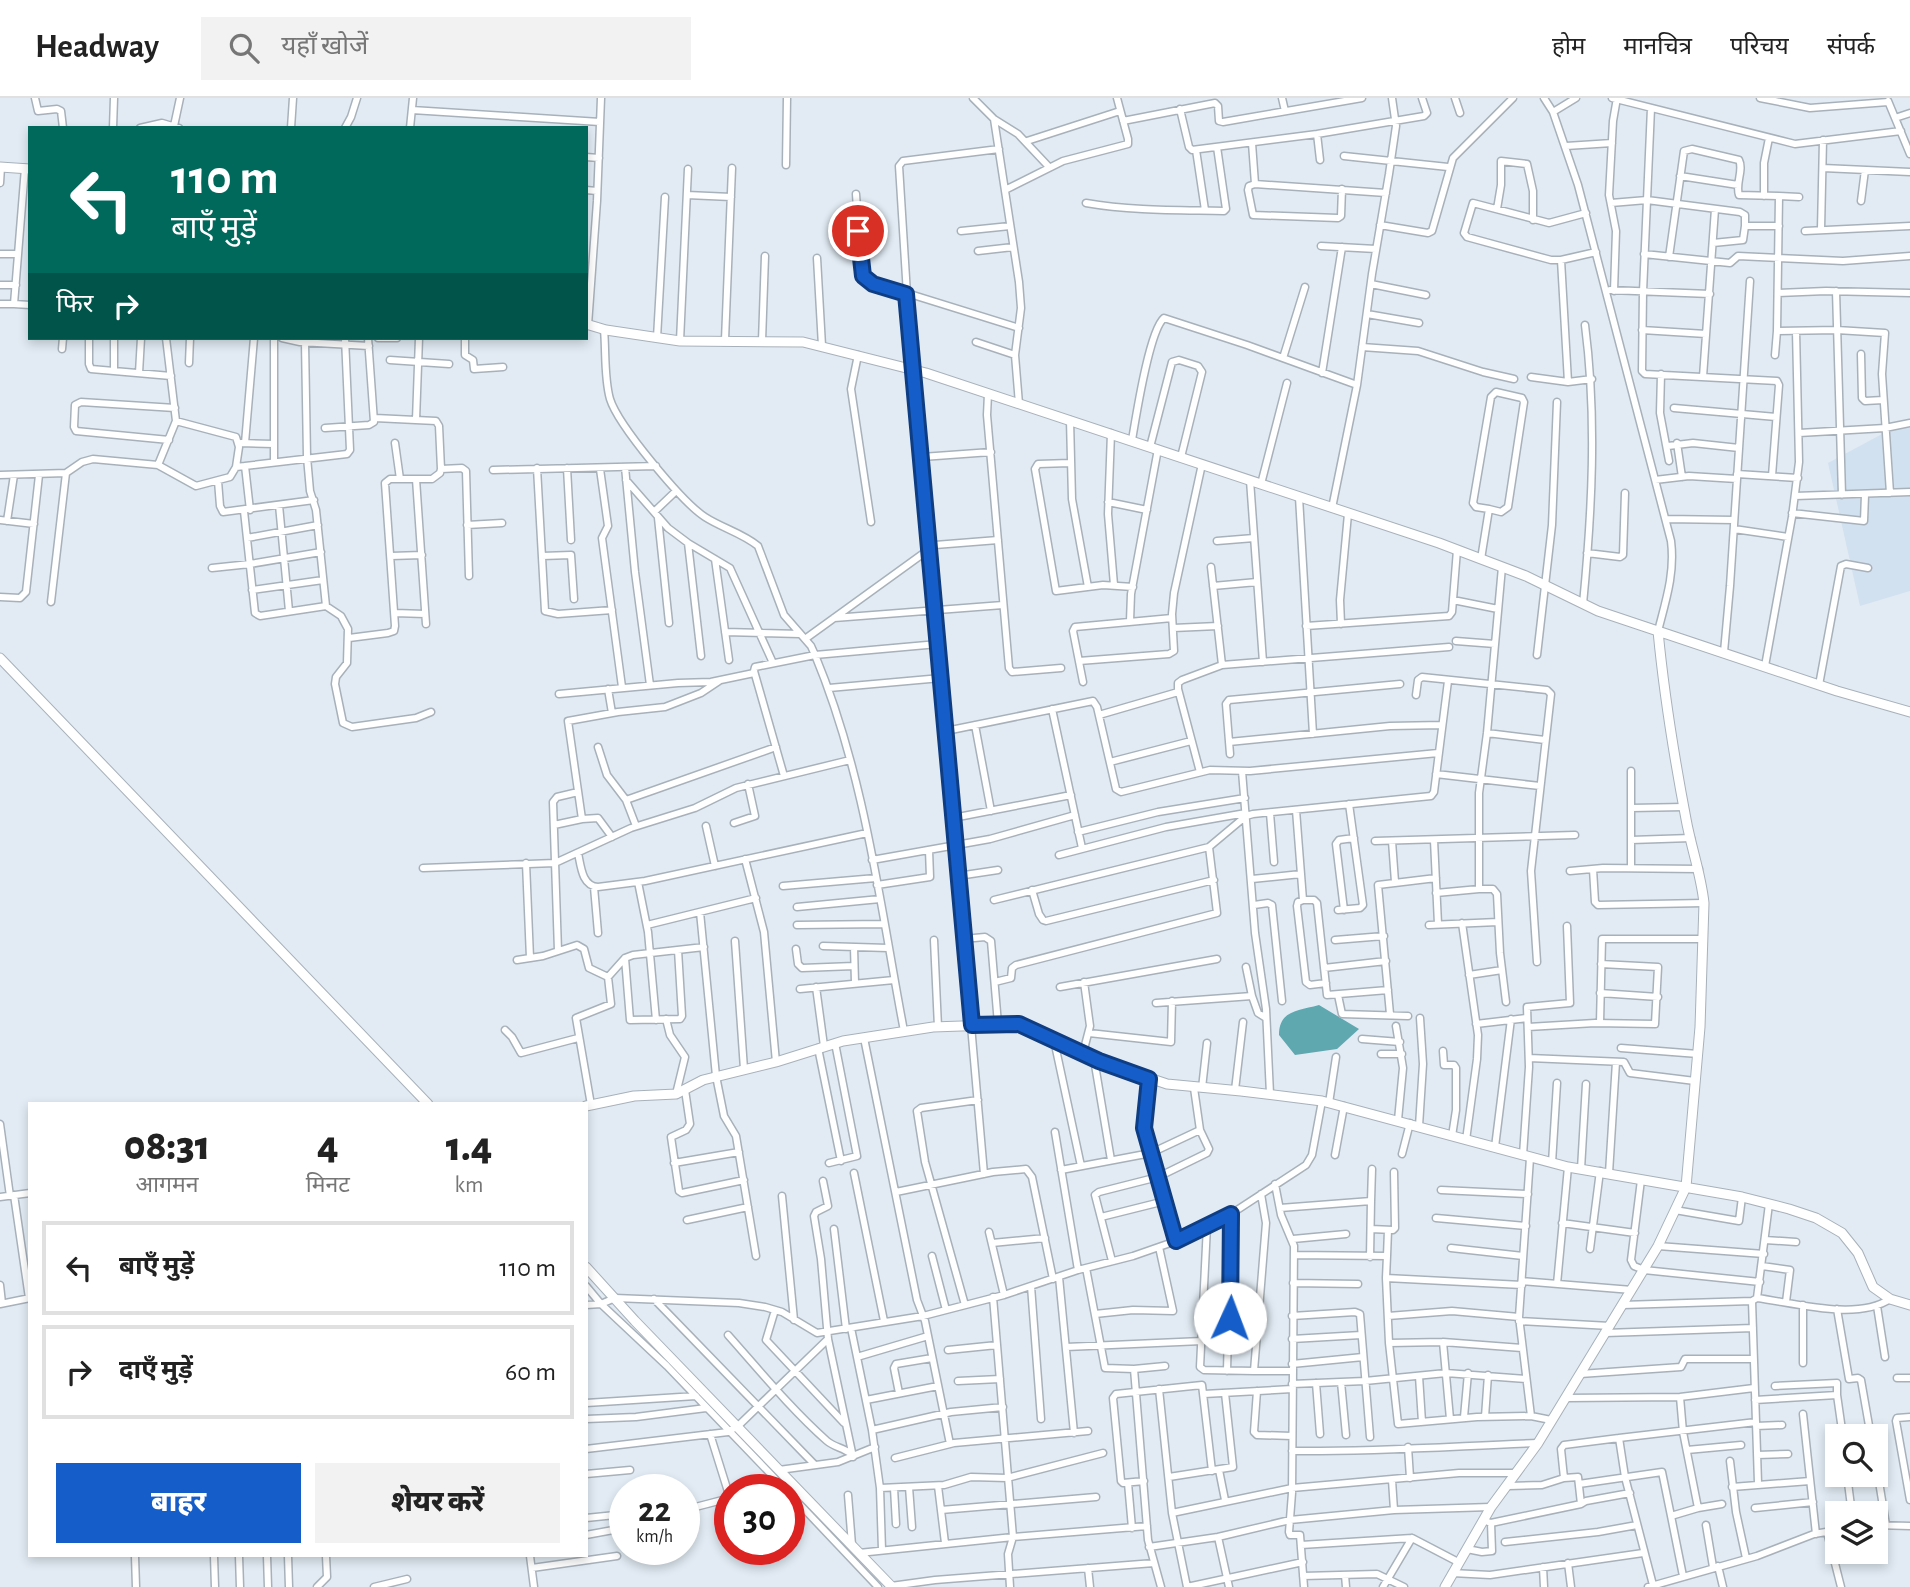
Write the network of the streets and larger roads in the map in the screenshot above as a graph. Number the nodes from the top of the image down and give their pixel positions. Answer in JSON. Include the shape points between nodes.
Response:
{"nodes":[{"id":1,"x":35,"y":98,"type":"edge"},
{"id":2,"x":114,"y":98,"type":"edge"},
{"id":3,"x":180,"y":98,"type":"edge"},
{"id":4,"x":293,"y":98,"type":"edge"},
{"id":5,"x":357,"y":98,"type":"edge"},
{"id":6,"x":413,"y":98,"type":"edge"},
{"id":7,"x":601,"y":98,"type":"edge"},
{"id":8,"x":787,"y":98,"type":"edge"},
{"id":9,"x":975,"y":98,"type":"edge"},
{"id":10,"x":1117,"y":98,"type":"edge"},
{"id":11,"x":1282,"y":98,"type":"edge"},
{"id":12,"x":1307,"y":98,"type":"edge"},
{"id":13,"x":1362,"y":98,"type":"edge"},
{"id":14,"x":1392,"y":98,"type":"edge"},
{"id":15,"x":1422,"y":98,"type":"edge"},
{"id":16,"x":1455,"y":98,"type":"edge"},
{"id":17,"x":1513,"y":98,"type":"edge"},
{"id":18,"x":1544,"y":98,"type":"edge"},
{"id":19,"x":1574,"y":98,"type":"edge"},
{"id":20,"x":1615,"y":98,"type":"edge"},
{"id":21,"x":1760,"y":98,"type":"edge"},
{"id":22,"x":1347,"y":99,"type":"edge"},
{"id":23,"x":1887,"y":100,"type":"edge"},
{"id":24,"x":1309,"y":108,"type":"junction"},
{"id":25,"x":1651,"y":108,"type":"junction"},
{"id":26,"x":1180,"y":109,"type":"junction"},
{"id":27,"x":412,"y":110,"type":"junction"},
{"id":28,"x":1120,"y":111,"type":"junction"},
{"id":29,"x":1285,"y":111,"type":"junction"},
{"id":30,"x":1460,"y":113,"type":"dead end"},
{"id":31,"x":1553,"y":113,"type":"junction"},
{"id":32,"x":1910,"y":113,"type":"edge"},
{"id":33,"x":1895,"y":118,"type":"junction"},
{"id":34,"x":994,"y":119,"type":"junction"},
{"id":35,"x":1123,"y":121,"type":"junction"},
{"id":36,"x":600,"y":122,"type":"junction"},
{"id":37,"x":1396,"y":122,"type":"junction"},
{"id":38,"x":63,"y":126,"type":"edge"},
{"id":39,"x":111,"y":126,"type":"edge"},
{"id":40,"x":149,"y":126,"type":"edge"},
{"id":41,"x":172,"y":126,"type":"edge"},
{"id":42,"x":176,"y":126,"type":"edge"},
{"id":43,"x":291,"y":126,"type":"edge"},
{"id":44,"x":346,"y":126,"type":"edge"},
{"id":45,"x":410,"y":126,"type":"edge"},
{"id":46,"x":1900,"y":131,"type":"junction"},
{"id":47,"x":1317,"y":134,"type":"junction"},
{"id":48,"x":1769,"y":138,"type":"junction"},
{"id":49,"x":1824,"y":140,"type":"junction"},
{"id":50,"x":1027,"y":141,"type":"junction"},
{"id":51,"x":1252,"y":143,"type":"junction"},
{"id":52,"x":1612,"y":144,"type":"junction"},
{"id":53,"x":1566,"y":146,"type":"junction"},
{"id":54,"x":1217,"y":147,"type":"junction"},
{"id":55,"x":999,"y":149,"type":"junction"},
{"id":56,"x":1196,"y":150,"type":"junction"},
{"id":57,"x":1910,"y":154,"type":"edge"},
{"id":58,"x":1344,"y":156,"type":"dead end"},
{"id":59,"x":588,"y":157,"type":"edge"},
{"id":60,"x":598,"y":158,"type":"junction"},
{"id":61,"x":1320,"y":160,"type":"dead end"},
{"id":62,"x":1391,"y":160,"type":"junction"},
{"id":63,"x":786,"y":165,"type":"dead end"},
{"id":64,"x":1,"y":167,"type":"edge"},
{"id":65,"x":1049,"y":167,"type":"junction"},
{"id":66,"x":1448,"y":167,"type":"junction"},
{"id":67,"x":27,"y":168,"type":"edge"},
{"id":68,"x":732,"y":168,"type":"dead end"},
{"id":69,"x":688,"y":169,"type":"dead end"},
{"id":70,"x":1823,"y":169,"type":"junction"},
{"id":71,"x":1865,"y":170,"type":"junction"},
{"id":72,"x":1910,"y":172,"type":"edge"},
{"id":73,"x":1680,"y":176,"type":"junction"},
{"id":74,"x":0,"y":183,"type":"edge"},
{"id":75,"x":1255,"y":184,"type":"junction"},
{"id":76,"x":1738,"y":185,"type":"junction"},
{"id":77,"x":1342,"y":189,"type":"junction"},
{"id":78,"x":588,"y":190,"type":"edge"},
{"id":79,"x":1005,"y":190,"type":"junction"},
{"id":80,"x":597,"y":191,"type":"junction"},
{"id":81,"x":1386,"y":193,"type":"junction"},
{"id":82,"x":856,"y":194,"type":"dead end"},
{"id":83,"x":687,"y":195,"type":"junction"},
{"id":84,"x":1764,"y":196,"type":"junction"},
{"id":85,"x":1779,"y":196,"type":"junction"},
{"id":86,"x":666,"y":197,"type":"dead end"},
{"id":87,"x":731,"y":197,"type":"junction"},
{"id":88,"x":1799,"y":197,"type":"dead end"},
{"id":89,"x":1647,"y":200,"type":"junction"},
{"id":90,"x":1861,"y":201,"type":"dead end"},
{"id":91,"x":26,"y":203,"type":"edge"},
{"id":92,"x":1086,"y":203,"type":"dead end"},
{"id":93,"x":1611,"y":203,"type":"junction"},
{"id":94,"x":1676,"y":204,"type":"junction"},
{"id":95,"x":1497,"y":209,"type":"junction"},
{"id":96,"x":1715,"y":209,"type":"junction"},
{"id":97,"x":1205,"y":210,"type":"junction"},
{"id":98,"x":1586,"y":213,"type":"junction"},
{"id":99,"x":1533,"y":220,"type":"junction"},
{"id":100,"x":1380,"y":225,"type":"junction"},
{"id":101,"x":1010,"y":226,"type":"junction"},
{"id":102,"x":1745,"y":226,"type":"junction"},
{"id":103,"x":1779,"y":226,"type":"junction"},
{"id":104,"x":1910,"y":226,"type":"edge"},
{"id":105,"x":1821,"y":229,"type":"junction"},
{"id":106,"x":961,"y":231,"type":"dead end"},
{"id":107,"x":1805,"y":231,"type":"dead end"},
{"id":108,"x":1713,"y":243,"type":"junction"},
{"id":109,"x":1321,"y":246,"type":"dead end"},
{"id":110,"x":1013,"y":247,"type":"junction"},
{"id":111,"x":1342,"y":247,"type":"junction"},
{"id":112,"x":1376,"y":249,"type":"junction"},
{"id":113,"x":978,"y":251,"type":"dead end"},
{"id":114,"x":1595,"y":252,"type":"junction"},
{"id":115,"x":0,"y":254,"type":"edge"},
{"id":116,"x":18,"y":254,"type":"junction"},
{"id":117,"x":1644,"y":254,"type":"junction"},
{"id":118,"x":765,"y":256,"type":"dead end"},
{"id":119,"x":1910,"y":256,"type":"edge"},
{"id":120,"x":1669,"y":257,"type":"junction"},
{"id":121,"x":1779,"y":257,"type":"junction"},
{"id":122,"x":817,"y":258,"type":"dead end"},
{"id":123,"x":1562,"y":260,"type":"junction"},
{"id":124,"x":1712,"y":262,"type":"junction"},
{"id":125,"x":1750,"y":281,"type":"dead end"},
{"id":126,"x":1371,"y":284,"type":"junction"},
{"id":127,"x":0,"y":285,"type":"edge"},
{"id":128,"x":16,"y":285,"type":"junction"},
{"id":129,"x":1306,"y":287,"type":"dead end"},
{"id":130,"x":1605,"y":290,"type":"junction"},
{"id":131,"x":1614,"y":290,"type":"junction"},
{"id":132,"x":1836,"y":291,"type":"junction"},
{"id":133,"x":1643,"y":292,"type":"junction"},
{"id":134,"x":1778,"y":293,"type":"junction"},
{"id":135,"x":1910,"y":293,"type":"edge"},
{"id":136,"x":906,"y":294,"type":"junction"},
{"id":137,"x":1710,"y":294,"type":"junction"},
{"id":138,"x":1426,"y":295,"type":"dead end"},
{"id":139,"x":0,"y":304,"type":"edge"},
{"id":140,"x":14,"y":304,"type":"junction"},
{"id":141,"x":28,"y":305,"type":"edge"},
{"id":142,"x":588,"y":311,"type":"edge"},
{"id":143,"x":1367,"y":314,"type":"junction"},
{"id":144,"x":1419,"y":323,"type":"dead end"},
{"id":145,"x":588,"y":324,"type":"edge"},
{"id":146,"x":1585,"y":325,"type":"dead end"},
{"id":147,"x":1019,"y":328,"type":"junction"},
{"id":148,"x":604,"y":329,"type":"junction"},
{"id":149,"x":1642,"y":330,"type":"junction"},
{"id":150,"x":1836,"y":330,"type":"junction"},
{"id":151,"x":1777,"y":331,"type":"junction"},
{"id":152,"x":1796,"y":331,"type":"junction"},
{"id":153,"x":1706,"y":334,"type":"junction"},
{"id":154,"x":657,"y":338,"type":"junction"},
{"id":155,"x":63,"y":340,"type":"edge"},
{"id":156,"x":89,"y":340,"type":"edge"},
{"id":157,"x":114,"y":340,"type":"edge"},
{"id":158,"x":141,"y":340,"type":"edge"},
{"id":159,"x":166,"y":340,"type":"edge"},
{"id":160,"x":190,"y":340,"type":"edge"},
{"id":161,"x":254,"y":340,"type":"edge"},
{"id":162,"x":275,"y":340,"type":"edge"},
{"id":163,"x":294,"y":340,"type":"edge"},
{"id":164,"x":368,"y":340,"type":"edge"},
{"id":165,"x":419,"y":340,"type":"edge"},
{"id":166,"x":465,"y":340,"type":"edge"},
{"id":167,"x":345,"y":341,"type":"edge"},
{"id":168,"x":680,"y":341,"type":"junction"},
{"id":169,"x":725,"y":341,"type":"junction"},
{"id":170,"x":762,"y":341,"type":"junction"},
{"id":171,"x":305,"y":342,"type":"junction"},
{"id":172,"x":976,"y":342,"type":"dead end"},
{"id":173,"x":369,"y":346,"type":"junction"},
{"id":174,"x":822,"y":346,"type":"junction"},
{"id":175,"x":1362,"y":347,"type":"junction"},
{"id":176,"x":62,"y":349,"type":"dead end"},
{"id":177,"x":1861,"y":354,"type":"dead end"},
{"id":178,"x":858,"y":355,"type":"junction"},
{"id":179,"x":1016,"y":355,"type":"junction"},
{"id":180,"x":1775,"y":355,"type":"dead end"},
{"id":181,"x":1283,"y":358,"type":"junction"},
{"id":182,"x":390,"y":360,"type":"dead end"},
{"id":183,"x":189,"y":363,"type":"dead end"},
{"id":184,"x":418,"y":363,"type":"junction"},
{"id":185,"x":449,"y":364,"type":"dead end"},
{"id":186,"x":503,"y":367,"type":"dead end"},
{"id":187,"x":915,"y":370,"type":"junction"},
{"id":188,"x":114,"y":371,"type":"junction"},
{"id":189,"x":139,"y":373,"type":"junction"},
{"id":190,"x":1322,"y":373,"type":"junction"},
{"id":191,"x":1661,"y":374,"type":"junction"},
{"id":192,"x":171,"y":376,"type":"junction"},
{"id":193,"x":1531,"y":377,"type":"dead end"},
{"id":194,"x":1703,"y":377,"type":"junction"},
{"id":195,"x":1514,"y":379,"type":"dead end"},
{"id":196,"x":1592,"y":379,"type":"junction"},
{"id":197,"x":1744,"y":379,"type":"junction"},
{"id":198,"x":1568,"y":382,"type":"junction"},
{"id":199,"x":1287,"y":383,"type":"dead end"},
{"id":200,"x":1357,"y":386,"type":"junction"},
{"id":201,"x":988,"y":394,"type":"junction"},
{"id":202,"x":1883,"y":400,"type":"junction"},
{"id":203,"x":1557,"y":402,"type":"dead end"},
{"id":204,"x":1019,"y":404,"type":"junction"},
{"id":205,"x":175,"y":408,"type":"junction"},
{"id":206,"x":1674,"y":408,"type":"dead end"},
{"id":207,"x":1741,"y":414,"type":"junction"},
{"id":208,"x":1776,"y":417,"type":"junction"},
{"id":209,"x":375,"y":418,"type":"junction"},
{"id":210,"x":416,"y":420,"type":"junction"},
{"id":211,"x":1070,"y":420,"type":"junction"},
{"id":212,"x":176,"y":421,"type":"junction"},
{"id":213,"x":1910,"y":423,"type":"edge"},
{"id":214,"x":349,"y":426,"type":"junction"},
{"id":215,"x":325,"y":428,"type":"dead end"},
{"id":216,"x":1885,"y":428,"type":"junction"},
{"id":217,"x":1839,"y":430,"type":"junction"},
{"id":218,"x":1111,"y":433,"type":"junction"},
{"id":219,"x":1799,"y":433,"type":"junction"},
{"id":220,"x":169,"y":440,"type":"junction"},
{"id":221,"x":1132,"y":440,"type":"junction"},
{"id":222,"x":242,"y":443,"type":"junction"},
{"id":223,"x":395,"y":443,"type":"dead end"},
{"id":224,"x":1677,"y":443,"type":"junction"},
{"id":225,"x":274,"y":444,"type":"junction"},
{"id":226,"x":1668,"y":446,"type":"junction"},
{"id":227,"x":1154,"y":448,"type":"junction"},
{"id":228,"x":1739,"y":448,"type":"junction"},
{"id":229,"x":991,"y":452,"type":"junction"},
{"id":230,"x":307,"y":457,"type":"junction"},
{"id":231,"x":922,"y":457,"type":"junction"},
{"id":232,"x":1181,"y":457,"type":"junction"},
{"id":233,"x":1669,"y":461,"type":"dead end"},
{"id":234,"x":274,"y":462,"type":"junction"},
{"id":235,"x":1070,"y":463,"type":"junction"},
{"id":236,"x":1202,"y":464,"type":"junction"},
{"id":237,"x":158,"y":465,"type":"junction"},
{"id":238,"x":245,"y":466,"type":"junction"},
{"id":239,"x":656,"y":466,"type":"junction"},
{"id":240,"x":236,"y":467,"type":"junction"},
{"id":241,"x":625,"y":467,"type":"junction"},
{"id":242,"x":537,"y":468,"type":"junction"},
{"id":243,"x":567,"y":468,"type":"junction"},
{"id":244,"x":440,"y":469,"type":"junction"},
{"id":245,"x":600,"y":469,"type":"junction"},
{"id":246,"x":493,"y":470,"type":"dead end"},
{"id":247,"x":66,"y":473,"type":"junction"},
{"id":248,"x":0,"y":475,"type":"edge"},
{"id":249,"x":13,"y":475,"type":"junction"},
{"id":250,"x":39,"y":475,"type":"junction"},
{"id":251,"x":1737,"y":476,"type":"junction"},
{"id":252,"x":1772,"y":476,"type":"junction"},
{"id":253,"x":1682,"y":477,"type":"junction"},
{"id":254,"x":1798,"y":478,"type":"junction"},
{"id":255,"x":400,"y":479,"type":"junction"},
{"id":256,"x":416,"y":479,"type":"junction"},
{"id":257,"x":626,"y":480,"type":"junction"},
{"id":258,"x":1250,"y":480,"type":"junction"},
{"id":259,"x":1655,"y":480,"type":"junction"},
{"id":260,"x":218,"y":481,"type":"junction"},
{"id":261,"x":1261,"y":484,"type":"junction"},
{"id":262,"x":676,"y":491,"type":"junction"},
{"id":263,"x":1910,"y":492,"type":"edge"},
{"id":264,"x":1890,"y":493,"type":"junction"},
{"id":265,"x":1625,"y":494,"type":"dead end"},
{"id":266,"x":1842,"y":495,"type":"junction"},
{"id":267,"x":1865,"y":495,"type":"junction"},
{"id":268,"x":1795,"y":496,"type":"junction"},
{"id":269,"x":1298,"y":497,"type":"junction"},
{"id":270,"x":314,"y":499,"type":"junction"},
{"id":271,"x":1108,"y":502,"type":"junction"},
{"id":272,"x":279,"y":505,"type":"junction"},
{"id":273,"x":1332,"y":508,"type":"junction"},
{"id":274,"x":1489,"y":509,"type":"junction"},
{"id":275,"x":247,"y":510,"type":"junction"},
{"id":276,"x":1147,"y":510,"type":"junction"},
{"id":277,"x":1793,"y":513,"type":"junction"},
{"id":278,"x":655,"y":514,"type":"junction"},
{"id":279,"x":1348,"y":514,"type":"junction"},
{"id":280,"x":1666,"y":519,"type":"junction"},
{"id":281,"x":4,"y":520,"type":"edge"},
{"id":282,"x":1734,"y":520,"type":"junction"},
{"id":283,"x":871,"y":522,"type":"dead end"},
{"id":284,"x":502,"y":523,"type":"dead end"},
{"id":285,"x":34,"y":524,"type":"junction"},
{"id":286,"x":318,"y":525,"type":"junction"},
{"id":287,"x":467,"y":525,"type":"junction"},
{"id":288,"x":1734,"y":529,"type":"junction"},
{"id":289,"x":282,"y":532,"type":"junction"},
{"id":290,"x":1788,"y":537,"type":"junction"},
{"id":291,"x":247,"y":538,"type":"junction"},
{"id":292,"x":1254,"y":538,"type":"junction"},
{"id":293,"x":571,"y":540,"type":"dead end"},
{"id":294,"x":998,"y":540,"type":"junction"},
{"id":295,"x":1217,"y":541,"type":"dead end"},
{"id":296,"x":688,"y":543,"type":"junction"},
{"id":297,"x":930,"y":549,"type":"junction"},
{"id":298,"x":1457,"y":550,"type":"junction"},
{"id":299,"x":321,"y":552,"type":"junction"},
{"id":300,"x":1587,"y":553,"type":"junction"},
{"id":301,"x":422,"y":555,"type":"junction"},
{"id":302,"x":391,"y":556,"type":"junction"},
{"id":303,"x":542,"y":556,"type":"junction"},
{"id":304,"x":284,"y":558,"type":"junction"},
{"id":305,"x":715,"y":559,"type":"junction"},
{"id":306,"x":1481,"y":559,"type":"junction"},
{"id":307,"x":250,"y":564,"type":"junction"},
{"id":308,"x":1211,"y":566,"type":"dead end"},
{"id":309,"x":1502,"y":567,"type":"junction"},
{"id":310,"x":212,"y":568,"type":"dead end"},
{"id":311,"x":1868,"y":568,"type":"dead end"},
{"id":312,"x":469,"y":576,"type":"dead end"},
{"id":313,"x":323,"y":580,"type":"junction"},
{"id":314,"x":1257,"y":582,"type":"junction"},
{"id":315,"x":287,"y":585,"type":"junction"},
{"id":316,"x":1115,"y":585,"type":"junction"},
{"id":317,"x":1213,"y":586,"type":"junction"},
{"id":318,"x":1544,"y":586,"type":"junction"},
{"id":319,"x":1088,"y":587,"type":"junction"},
{"id":320,"x":1132,"y":587,"type":"junction"},
{"id":321,"x":253,"y":590,"type":"junction"},
{"id":322,"x":0,"y":597,"type":"edge"},
{"id":323,"x":574,"y":599,"type":"dead end"},
{"id":324,"x":1453,"y":600,"type":"junction"},
{"id":325,"x":51,"y":602,"type":"dead end"},
{"id":326,"x":1003,"y":604,"type":"junction"},
{"id":327,"x":1583,"y":604,"type":"junction"},
{"id":328,"x":326,"y":606,"type":"junction"},
{"id":329,"x":1498,"y":609,"type":"junction"},
{"id":330,"x":612,"y":610,"type":"junction"},
{"id":331,"x":289,"y":611,"type":"junction"},
{"id":332,"x":935,"y":611,"type":"junction"},
{"id":333,"x":395,"y":613,"type":"junction"},
{"id":334,"x":425,"y":614,"type":"junction"},
{"id":335,"x":1172,"y":618,"type":"junction"},
{"id":336,"x":833,"y":619,"type":"junction"},
{"id":337,"x":1130,"y":621,"type":"junction"},
{"id":338,"x":669,"y":623,"type":"dead end"},
{"id":339,"x":426,"y":624,"type":"dead end"},
{"id":340,"x":1341,"y":624,"type":"junction"},
{"id":341,"x":1218,"y":626,"type":"junction"},
{"id":342,"x":1306,"y":626,"type":"junction"},
{"id":343,"x":1173,"y":628,"type":"junction"},
{"id":344,"x":1658,"y":631,"type":"junction"},
{"id":345,"x":725,"y":632,"type":"junction"},
{"id":346,"x":760,"y":632,"type":"junction"},
{"id":347,"x":802,"y":637,"type":"junction"},
{"id":348,"x":349,"y":638,"type":"junction"},
{"id":349,"x":1456,"y":641,"type":"dead end"},
{"id":350,"x":938,"y":644,"type":"junction"},
{"id":351,"x":1495,"y":644,"type":"junction"},
{"id":352,"x":1449,"y":647,"type":"dead end"},
{"id":353,"x":1724,"y":652,"type":"junction"},
{"id":354,"x":816,"y":655,"type":"junction"},
{"id":355,"x":1536,"y":655,"type":"dead end"},
{"id":356,"x":701,"y":656,"type":"dead end"},
{"id":357,"x":0,"y":657,"type":"edge"},
{"id":358,"x":1307,"y":657,"type":"junction"},
{"id":359,"x":729,"y":660,"type":"dead end"},
{"id":360,"x":1079,"y":661,"type":"junction"},
{"id":361,"x":1263,"y":662,"type":"junction"},
{"id":362,"x":774,"y":663,"type":"junction"},
{"id":363,"x":1222,"y":666,"type":"junction"},
{"id":364,"x":1765,"y":666,"type":"junction"},
{"id":365,"x":1061,"y":668,"type":"dead end"},
{"id":366,"x":754,"y":673,"type":"junction"},
{"id":367,"x":941,"y":678,"type":"junction"},
{"id":368,"x":719,"y":681,"type":"junction"},
{"id":369,"x":1448,"y":681,"type":"junction"},
{"id":370,"x":1083,"y":682,"type":"dead end"},
{"id":371,"x":1400,"y":684,"type":"dead end"},
{"id":372,"x":650,"y":685,"type":"junction"},
{"id":373,"x":1819,"y":685,"type":"junction"},
{"id":374,"x":1490,"y":686,"type":"junction"},
{"id":375,"x":622,"y":687,"type":"junction"},
{"id":376,"x":829,"y":688,"type":"junction"},
{"id":377,"x":608,"y":689,"type":"junction"},
{"id":378,"x":1178,"y":692,"type":"junction"},
{"id":379,"x":1310,"y":692,"type":"junction"},
{"id":380,"x":559,"y":694,"type":"dead end"},
{"id":381,"x":1416,"y":695,"type":"dead end"},
{"id":382,"x":1052,"y":709,"type":"junction"},
{"id":383,"x":430,"y":712,"type":"dead end"},
{"id":384,"x":1910,"y":712,"type":"edge"},
{"id":385,"x":612,"y":713,"type":"junction"},
{"id":386,"x":1099,"y":715,"type":"junction"},
{"id":387,"x":975,"y":725,"type":"junction"},
{"id":388,"x":1442,"y":725,"type":"junction"},
{"id":389,"x":946,"y":731,"type":"junction"},
{"id":390,"x":1487,"y":733,"type":"junction"},
{"id":391,"x":1313,"y":734,"type":"junction"},
{"id":392,"x":1545,"y":740,"type":"junction"},
{"id":393,"x":1191,"y":741,"type":"junction"},
{"id":394,"x":1229,"y":742,"type":"junction"},
{"id":395,"x":598,"y":747,"type":"dead end"},
{"id":396,"x":776,"y":747,"type":"junction"},
{"id":397,"x":1438,"y":752,"type":"junction"},
{"id":398,"x":1230,"y":754,"type":"dead end"},
{"id":399,"x":850,"y":760,"type":"junction"},
{"id":400,"x":1110,"y":762,"type":"junction"},
{"id":401,"x":1242,"y":771,"type":"junction"},
{"id":402,"x":1631,"y":771,"type":"dead end"},
{"id":403,"x":1200,"y":772,"type":"junction"},
{"id":404,"x":1436,"y":774,"type":"junction"},
{"id":405,"x":785,"y":776,"type":"junction"},
{"id":406,"x":1480,"y":779,"type":"junction"},
{"id":407,"x":748,"y":784,"type":"junction"},
{"id":408,"x":1539,"y":786,"type":"junction"},
{"id":409,"x":578,"y":792,"type":"junction"},
{"id":410,"x":1071,"y":795,"type":"junction"},
{"id":411,"x":1245,"y":798,"type":"junction"},
{"id":412,"x":626,"y":800,"type":"junction"},
{"id":413,"x":1349,"y":804,"type":"junction"},
{"id":414,"x":1684,"y":807,"type":"junction"},
{"id":415,"x":1631,"y":808,"type":"junction"},
{"id":416,"x":1296,"y":810,"type":"junction"},
{"id":417,"x":991,"y":811,"type":"junction"},
{"id":418,"x":1270,"y":813,"type":"junction"},
{"id":419,"x":1075,"y":815,"type":"junction"},
{"id":420,"x":1246,"y":815,"type":"junction"},
{"id":421,"x":953,"y":818,"type":"junction"},
{"id":422,"x":582,"y":819,"type":"junction"},
{"id":423,"x":734,"y":824,"type":"dead end"},
{"id":424,"x":554,"y":825,"type":"junction"},
{"id":425,"x":636,"y":826,"type":"junction"},
{"id":426,"x":706,"y":826,"type":"dead end"},
{"id":427,"x":1078,"y":832,"type":"junction"},
{"id":428,"x":867,"y":833,"type":"junction"},
{"id":429,"x":1575,"y":835,"type":"dead end"},
{"id":430,"x":612,"y":836,"type":"junction"},
{"id":431,"x":1535,"y":837,"type":"junction"},
{"id":432,"x":1354,"y":838,"type":"junction"},
{"id":433,"x":1691,"y":838,"type":"junction"},
{"id":434,"x":1477,"y":839,"type":"junction"},
{"id":435,"x":1434,"y":840,"type":"junction"},
{"id":436,"x":1631,"y":840,"type":"junction"},
{"id":437,"x":1375,"y":841,"type":"dead end"},
{"id":438,"x":1392,"y":841,"type":"junction"},
{"id":439,"x":955,"y":845,"type":"junction"},
{"id":440,"x":1209,"y":847,"type":"junction"},
{"id":441,"x":1082,"y":848,"type":"junction"},
{"id":442,"x":929,"y":850,"type":"junction"},
{"id":443,"x":578,"y":853,"type":"junction"},
{"id":444,"x":1059,"y":855,"type":"dead end"},
{"id":445,"x":745,"y":859,"type":"junction"},
{"id":446,"x":872,"y":860,"type":"junction"},
{"id":447,"x":1274,"y":862,"type":"dead end"},
{"id":448,"x":526,"y":863,"type":"junction"},
{"id":449,"x":555,"y":863,"type":"junction"},
{"id":450,"x":715,"y":866,"type":"junction"},
{"id":451,"x":423,"y":868,"type":"dead end"},
{"id":452,"x":1631,"y":868,"type":"junction"},
{"id":453,"x":1593,"y":869,"type":"junction"},
{"id":454,"x":1699,"y":869,"type":"junction"},
{"id":455,"x":998,"y":870,"type":"dead end"},
{"id":456,"x":1570,"y":871,"type":"dead end"},
{"id":457,"x":1301,"y":874,"type":"junction"},
{"id":458,"x":958,"y":876,"type":"junction"},
{"id":459,"x":1436,"y":878,"type":"junction"},
{"id":460,"x":1252,"y":879,"type":"junction"},
{"id":461,"x":1214,"y":880,"type":"junction"},
{"id":462,"x":876,"y":881,"type":"junction"},
{"id":463,"x":638,"y":882,"type":"junction"},
{"id":464,"x":1395,"y":882,"type":"junction"},
{"id":465,"x":783,"y":886,"type":"dead end"},
{"id":466,"x":594,"y":887,"type":"junction"},
{"id":467,"x":1479,"y":889,"type":"junction"},
{"id":468,"x":1032,"y":890,"type":"junction"},
{"id":469,"x":1436,"y":893,"type":"junction"},
{"id":470,"x":756,"y":898,"type":"junction"},
{"id":471,"x":880,"y":900,"type":"junction"},
{"id":472,"x":994,"y":900,"type":"dead end"},
{"id":473,"x":1303,"y":900,"type":"junction"},
{"id":474,"x":1704,"y":903,"type":"junction"},
{"id":475,"x":1254,"y":905,"type":"junction"},
{"id":476,"x":797,"y":907,"type":"dead end"},
{"id":477,"x":700,"y":912,"type":"junction"},
{"id":478,"x":1498,"y":922,"type":"junction"},
{"id":479,"x":1462,"y":923,"type":"junction"},
{"id":480,"x":884,"y":924,"type":"junction"},
{"id":481,"x":1438,"y":924,"type":"junction"},
{"id":482,"x":646,"y":925,"type":"junction"},
{"id":483,"x":797,"y":925,"type":"dead end"},
{"id":484,"x":1429,"y":925,"type":"dead end"},
{"id":485,"x":1567,"y":926,"type":"dead end"},
{"id":486,"x":598,"y":933,"type":"dead end"},
{"id":487,"x":1384,"y":936,"type":"junction"},
{"id":488,"x":1703,"y":939,"type":"junction"},
{"id":489,"x":934,"y":940,"type":"dead end"},
{"id":490,"x":963,"y":940,"type":"junction"},
{"id":491,"x":1335,"y":940,"type":"dead end"},
{"id":492,"x":735,"y":941,"type":"dead end"},
{"id":493,"x":823,"y":946,"type":"dead end"},
{"id":494,"x":704,"y":947,"type":"junction"},
{"id":495,"x":853,"y":947,"type":"junction"},
{"id":496,"x":888,"y":948,"type":"junction"},
{"id":497,"x":796,"y":949,"type":"dead end"},
{"id":498,"x":678,"y":950,"type":"junction"},
{"id":499,"x":558,"y":951,"type":"junction"},
{"id":500,"x":649,"y":953,"type":"junction"},
{"id":501,"x":530,"y":958,"type":"junction"},
{"id":502,"x":625,"y":958,"type":"junction"},
{"id":503,"x":1217,"y":959,"type":"dead end"},
{"id":504,"x":517,"y":960,"type":"dead end"},
{"id":505,"x":1386,"y":961,"type":"junction"},
{"id":506,"x":1537,"y":962,"type":"dead end"},
{"id":507,"x":1601,"y":964,"type":"junction"},
{"id":508,"x":854,"y":966,"type":"junction"},
{"id":509,"x":1246,"y":967,"type":"dead end"},
{"id":510,"x":1324,"y":968,"type":"junction"},
{"id":511,"x":1502,"y":970,"type":"junction"},
{"id":512,"x":1469,"y":975,"type":"junction"},
{"id":513,"x":608,"y":977,"type":"junction"},
{"id":514,"x":894,"y":980,"type":"junction"},
{"id":515,"x":995,"y":982,"type":"junction"},
{"id":516,"x":1084,"y":982,"type":"junction"},
{"id":517,"x":1326,"y":983,"type":"junction"},
{"id":518,"x":855,"y":984,"type":"junction"},
{"id":519,"x":816,"y":987,"type":"junction"},
{"id":520,"x":1060,"y":988,"type":"dead end"},
{"id":521,"x":800,"y":989,"type":"dead end"},
{"id":522,"x":1388,"y":990,"type":"junction"},
{"id":523,"x":1600,"y":993,"type":"junction"},
{"id":524,"x":1338,"y":995,"type":"junction"},
{"id":525,"x":1252,"y":996,"type":"junction"},
{"id":526,"x":628,"y":997,"type":"junction"},
{"id":527,"x":1658,"y":997,"type":"junction"},
{"id":528,"x":611,"y":998,"type":"junction"},
{"id":529,"x":1172,"y":1001,"type":"junction"},
{"id":530,"x":1282,"y":1001,"type":"dead end"},
{"id":531,"x":1506,"y":1002,"type":"dead end"},
{"id":532,"x":1156,"y":1003,"type":"dead end"},
{"id":533,"x":1390,"y":1014,"type":"junction"},
{"id":534,"x":1408,"y":1016,"type":"dead end"},
{"id":535,"x":1527,"y":1017,"type":"junction"},
{"id":536,"x":1266,"y":1018,"type":"junction"},
{"id":537,"x":1420,"y":1018,"type":"dead end"},
{"id":538,"x":666,"y":1019,"type":"junction"},
{"id":539,"x":1511,"y":1019,"type":"junction"},
{"id":540,"x":656,"y":1020,"type":"junction"},
{"id":541,"x":1243,"y":1023,"type":"dead end"},
{"id":542,"x":1600,"y":1023,"type":"junction"},
{"id":543,"x":998,"y":1024,"type":"junction"},
{"id":544,"x":1476,"y":1024,"type":"junction"},
{"id":545,"x":972,"y":1025,"type":"junction"},
{"id":546,"x":1396,"y":1026,"type":"dead end"},
{"id":547,"x":938,"y":1027,"type":"junction"},
{"id":548,"x":1528,"y":1027,"type":"junction"},
{"id":549,"x":505,"y":1030,"type":"dead end"},
{"id":550,"x":904,"y":1031,"type":"junction"},
{"id":551,"x":1089,"y":1033,"type":"junction"},
{"id":552,"x":578,"y":1038,"type":"junction"},
{"id":553,"x":864,"y":1038,"type":"junction"},
{"id":554,"x":1362,"y":1039,"type":"dead end"},
{"id":555,"x":1054,"y":1040,"type":"junction"},
{"id":556,"x":1399,"y":1042,"type":"junction"},
{"id":557,"x":835,"y":1043,"type":"junction"},
{"id":558,"x":1207,"y":1043,"type":"dead end"},
{"id":559,"x":821,"y":1047,"type":"junction"},
{"id":560,"x":1622,"y":1048,"type":"dead end"},
{"id":561,"x":1443,"y":1051,"type":"dead end"},
{"id":562,"x":1083,"y":1053,"type":"junction"},
{"id":563,"x":1381,"y":1054,"type":"dead end"},
{"id":564,"x":1402,"y":1054,"type":"junction"},
{"id":565,"x":1698,"y":1054,"type":"junction"},
{"id":566,"x":1336,"y":1057,"type":"dead end"},
{"id":567,"x":1529,"y":1058,"type":"junction"},
{"id":568,"x":1094,"y":1059,"type":"junction"},
{"id":569,"x":776,"y":1062,"type":"junction"},
{"id":570,"x":1616,"y":1062,"type":"junction"},
{"id":571,"x":744,"y":1069,"type":"junction"},
{"id":572,"x":716,"y":1076,"type":"junction"},
{"id":573,"x":1149,"y":1079,"type":"junction"},
{"id":574,"x":1695,"y":1081,"type":"junction"},
{"id":575,"x":1558,"y":1083,"type":"dead end"},
{"id":576,"x":1586,"y":1084,"type":"dead end"},
{"id":577,"x":1198,"y":1088,"type":"junction"},
{"id":578,"x":1235,"y":1090,"type":"junction"},
{"id":579,"x":680,"y":1092,"type":"junction"},
{"id":580,"x":1270,"y":1094,"type":"junction"},
{"id":581,"x":978,"y":1100,"type":"junction"},
{"id":582,"x":426,"y":1102,"type":"edge"},
{"id":583,"x":588,"y":1102,"type":"edge"},
{"id":584,"x":1326,"y":1102,"type":"junction"},
{"id":585,"x":588,"y":1105,"type":"edge"},
{"id":586,"x":1344,"y":1106,"type":"junction"},
{"id":587,"x":1398,"y":1120,"type":"junction"},
{"id":588,"x":0,"y":1124,"type":"edge"},
{"id":589,"x":1415,"y":1125,"type":"junction"},
{"id":590,"x":1200,"y":1130,"type":"junction"},
{"id":591,"x":1055,"y":1132,"type":"dead end"},
{"id":592,"x":1452,"y":1136,"type":"junction"},
{"id":593,"x":1466,"y":1140,"type":"junction"},
{"id":594,"x":1495,"y":1147,"type":"junction"},
{"id":595,"x":739,"y":1152,"type":"junction"},
{"id":596,"x":1151,"y":1153,"type":"junction"},
{"id":597,"x":1402,"y":1154,"type":"dead end"},
{"id":598,"x":1335,"y":1155,"type":"dead end"},
{"id":599,"x":1526,"y":1156,"type":"junction"},
{"id":600,"x":1111,"y":1160,"type":"junction"},
{"id":601,"x":841,"y":1161,"type":"junction"},
{"id":602,"x":674,"y":1163,"type":"junction"},
{"id":603,"x":830,"y":1163,"type":"dead end"},
{"id":604,"x":1552,"y":1163,"type":"junction"},
{"id":605,"x":1081,"y":1166,"type":"junction"},
{"id":606,"x":1569,"y":1167,"type":"junction"},
{"id":607,"x":1372,"y":1169,"type":"dead end"},
{"id":608,"x":1580,"y":1169,"type":"junction"},
{"id":609,"x":1061,"y":1170,"type":"junction"},
{"id":610,"x":1394,"y":1172,"type":"dead end"},
{"id":611,"x":1604,"y":1172,"type":"junction"},
{"id":612,"x":854,"y":1173,"type":"dead end"},
{"id":613,"x":984,"y":1174,"type":"junction"},
{"id":614,"x":1158,"y":1177,"type":"junction"},
{"id":615,"x":744,"y":1180,"type":"junction"},
{"id":616,"x":1641,"y":1180,"type":"junction"},
{"id":617,"x":823,"y":1181,"type":"dead end"},
{"id":618,"x":1275,"y":1184,"type":"junction"},
{"id":619,"x":931,"y":1185,"type":"junction"},
{"id":620,"x":1686,"y":1187,"type":"junction"},
{"id":621,"x":1441,"y":1190,"type":"dead end"},
{"id":622,"x":896,"y":1192,"type":"junction"},
{"id":623,"x":28,"y":1193,"type":"edge"},
{"id":624,"x":1261,"y":1194,"type":"junction"},
{"id":625,"x":1528,"y":1194,"type":"junction"},
{"id":626,"x":12,"y":1195,"type":"junction"},
{"id":627,"x":782,"y":1196,"type":"dead end"},
{"id":628,"x":0,"y":1197,"type":"edge"},
{"id":629,"x":1742,"y":1197,"type":"junction"},
{"id":630,"x":1165,"y":1201,"type":"junction"},
{"id":631,"x":1371,"y":1201,"type":"junction"},
{"id":632,"x":1769,"y":1204,"type":"junction"},
{"id":633,"x":748,"y":1207,"type":"junction"},
{"id":634,"x":1280,"y":1208,"type":"junction"},
{"id":635,"x":1675,"y":1210,"type":"junction"},
{"id":636,"x":1231,"y":1214,"type":"junction"},
{"id":637,"x":1101,"y":1217,"type":"junction"},
{"id":638,"x":1436,"y":1218,"type":"dead end"},
{"id":639,"x":687,"y":1220,"type":"dead end"},
{"id":640,"x":1562,"y":1223,"type":"junction"},
{"id":641,"x":1207,"y":1226,"type":"junction"},
{"id":642,"x":1526,"y":1226,"type":"junction"},
{"id":643,"x":1593,"y":1227,"type":"junction"},
{"id":644,"x":834,"y":1229,"type":"dead end"},
{"id":645,"x":1371,"y":1229,"type":"junction"},
{"id":646,"x":1388,"y":1230,"type":"junction"},
{"id":647,"x":989,"y":1232,"type":"dead end"},
{"id":648,"x":1635,"y":1233,"type":"junction"},
{"id":649,"x":1346,"y":1234,"type":"dead end"},
{"id":650,"x":1045,"y":1238,"type":"junction"},
{"id":651,"x":1293,"y":1239,"type":"junction"},
{"id":652,"x":1765,"y":1240,"type":"junction"},
{"id":653,"x":1176,"y":1241,"type":"junction"},
{"id":654,"x":1796,"y":1242,"type":"dead end"},
{"id":655,"x":992,"y":1243,"type":"junction"},
{"id":656,"x":1658,"y":1246,"type":"junction"},
{"id":657,"x":1159,"y":1247,"type":"junction"},
{"id":658,"x":1451,"y":1248,"type":"dead end"},
{"id":659,"x":1590,"y":1249,"type":"dead end"},
{"id":660,"x":1764,"y":1254,"type":"junction"},
{"id":661,"x":1294,"y":1255,"type":"junction"},
{"id":662,"x":756,"y":1256,"type":"dead end"},
{"id":663,"x":932,"y":1256,"type":"dead end"},
{"id":664,"x":1387,"y":1256,"type":"junction"},
{"id":665,"x":1523,"y":1256,"type":"junction"},
{"id":666,"x":1370,"y":1257,"type":"junction"},
{"id":667,"x":1112,"y":1261,"type":"junction"},
{"id":668,"x":1762,"y":1266,"type":"junction"},
{"id":669,"x":1086,"y":1268,"type":"junction"},
{"id":670,"x":588,"y":1270,"type":"edge"},
{"id":671,"x":1078,"y":1270,"type":"junction"},
{"id":672,"x":1644,"y":1270,"type":"junction"},
{"id":673,"x":1056,"y":1278,"type":"junction"},
{"id":674,"x":1385,"y":1278,"type":"junction"},
{"id":675,"x":1760,"y":1282,"type":"junction"},
{"id":676,"x":1293,"y":1283,"type":"junction"},
{"id":677,"x":1522,"y":1283,"type":"junction"},
{"id":678,"x":1358,"y":1284,"type":"dead end"},
{"id":679,"x":1557,"y":1284,"type":"junction"},
{"id":680,"x":0,"y":1285,"type":"edge"},
{"id":681,"x":1031,"y":1286,"type":"junction"},
{"id":682,"x":588,"y":1287,"type":"edge"},
{"id":683,"x":1632,"y":1290,"type":"junction"},
{"id":684,"x":28,"y":1292,"type":"edge"},
{"id":685,"x":1004,"y":1295,"type":"junction"},
{"id":686,"x":993,"y":1297,"type":"junction"},
{"id":687,"x":28,"y":1298,"type":"edge"},
{"id":688,"x":654,"y":1298,"type":"junction"},
{"id":689,"x":1890,"y":1299,"type":"junction"},
{"id":690,"x":1754,"y":1300,"type":"junction"},
{"id":691,"x":608,"y":1301,"type":"junction"},
{"id":692,"x":1786,"y":1302,"type":"junction"},
{"id":693,"x":1,"y":1303,"type":"edge"},
{"id":694,"x":588,"y":1305,"type":"edge"},
{"id":695,"x":965,"y":1305,"type":"junction"},
{"id":696,"x":1622,"y":1305,"type":"junction"},
{"id":697,"x":1803,"y":1305,"type":"junction"},
{"id":698,"x":1910,"y":1305,"type":"edge"},
{"id":699,"x":1877,"y":1307,"type":"junction"},
{"id":700,"x":1837,"y":1309,"type":"junction"},
{"id":701,"x":775,"y":1310,"type":"junction"},
{"id":702,"x":946,"y":1310,"type":"junction"},
{"id":703,"x":1095,"y":1314,"type":"junction"},
{"id":704,"x":923,"y":1315,"type":"junction"},
{"id":705,"x":1292,"y":1316,"type":"junction"},
{"id":706,"x":1388,"y":1316,"type":"junction"},
{"id":707,"x":1519,"y":1319,"type":"junction"},
{"id":708,"x":794,"y":1320,"type":"junction"},
{"id":709,"x":884,"y":1321,"type":"junction"},
{"id":710,"x":1753,"y":1328,"type":"junction"},
{"id":711,"x":848,"y":1329,"type":"junction"},
{"id":712,"x":1608,"y":1329,"type":"junction"},
{"id":713,"x":727,"y":1335,"type":"dead end"},
{"id":714,"x":1361,"y":1335,"type":"junction"},
{"id":715,"x":828,"y":1336,"type":"junction"},
{"id":716,"x":928,"y":1336,"type":"junction"},
{"id":717,"x":1292,"y":1339,"type":"junction"},
{"id":718,"x":1202,"y":1341,"type":"junction"},
{"id":719,"x":1443,"y":1342,"type":"junction"},
{"id":720,"x":1389,"y":1343,"type":"junction"},
{"id":721,"x":1101,"y":1344,"type":"junction"},
{"id":722,"x":997,"y":1345,"type":"junction"},
{"id":723,"x":1066,"y":1347,"type":"junction"},
{"id":724,"x":1522,"y":1348,"type":"junction"},
{"id":725,"x":948,"y":1350,"type":"dead end"},
{"id":726,"x":857,"y":1356,"type":"junction"},
{"id":727,"x":1363,"y":1357,"type":"junction"},
{"id":728,"x":1885,"y":1357,"type":"dead end"},
{"id":729,"x":933,"y":1358,"type":"junction"},
{"id":730,"x":1754,"y":1359,"type":"junction"},
{"id":731,"x":1803,"y":1363,"type":"dead end"},
{"id":732,"x":1165,"y":1366,"type":"dead end"},
{"id":733,"x":1292,"y":1367,"type":"junction"},
{"id":734,"x":1133,"y":1369,"type":"junction"},
{"id":735,"x":795,"y":1371,"type":"junction"},
{"id":736,"x":1227,"y":1371,"type":"junction"},
{"id":737,"x":1254,"y":1371,"type":"junction"},
{"id":738,"x":1447,"y":1373,"type":"junction"},
{"id":739,"x":1468,"y":1373,"type":"junction"},
{"id":740,"x":1580,"y":1374,"type":"junction"},
{"id":741,"x":1488,"y":1375,"type":"junction"},
{"id":742,"x":1419,"y":1376,"type":"junction"},
{"id":743,"x":1897,"y":1378,"type":"dead end"},
{"id":744,"x":1910,"y":1378,"type":"edge"},
{"id":745,"x":1000,"y":1379,"type":"junction"},
{"id":746,"x":1392,"y":1379,"type":"junction"},
{"id":747,"x":1526,"y":1379,"type":"junction"},
{"id":748,"x":1849,"y":1379,"type":"junction"},
{"id":749,"x":958,"y":1381,"type":"dead end"},
{"id":750,"x":1366,"y":1381,"type":"junction"},
{"id":751,"x":1341,"y":1382,"type":"junction"},
{"id":752,"x":1316,"y":1383,"type":"junction"},
{"id":753,"x":1836,"y":1383,"type":"junction"},
{"id":754,"x":939,"y":1385,"type":"junction"},
{"id":755,"x":1775,"y":1386,"type":"dead end"},
{"id":756,"x":1292,"y":1387,"type":"junction"},
{"id":757,"x":1755,"y":1388,"type":"junction"},
{"id":758,"x":776,"y":1389,"type":"junction"},
{"id":759,"x":1160,"y":1389,"type":"junction"},
{"id":760,"x":1257,"y":1391,"type":"junction"},
{"id":761,"x":1136,"y":1392,"type":"junction"},
{"id":762,"x":899,"y":1393,"type":"junction"},
{"id":763,"x":1225,"y":1393,"type":"junction"},
{"id":764,"x":1204,"y":1394,"type":"junction"},
{"id":765,"x":1837,"y":1395,"type":"junction"},
{"id":766,"x":695,"y":1396,"type":"junction"},
{"id":767,"x":1680,"y":1397,"type":"junction"},
{"id":768,"x":1566,"y":1398,"type":"junction"},
{"id":769,"x":866,"y":1400,"type":"junction"},
{"id":770,"x":1755,"y":1400,"type":"junction"},
{"id":771,"x":588,"y":1403,"type":"edge"},
{"id":772,"x":758,"y":1406,"type":"junction"},
{"id":773,"x":1003,"y":1406,"type":"junction"},
{"id":774,"x":706,"y":1408,"type":"junction"},
{"id":775,"x":944,"y":1413,"type":"junction"},
{"id":776,"x":1803,"y":1414,"type":"dead end"},
{"id":777,"x":1485,"y":1416,"type":"junction"},
{"id":778,"x":1531,"y":1416,"type":"junction"},
{"id":779,"x":1910,"y":1417,"type":"edge"},
{"id":780,"x":1464,"y":1418,"type":"junction"},
{"id":781,"x":588,"y":1419,"type":"edge"},
{"id":782,"x":1041,"y":1419,"type":"dead end"},
{"id":783,"x":1450,"y":1419,"type":"junction"},
{"id":784,"x":1551,"y":1420,"type":"junction"},
{"id":785,"x":1422,"y":1422,"type":"junction"},
{"id":786,"x":1756,"y":1424,"type":"junction"},
{"id":787,"x":1841,"y":1424,"type":"edge"},
{"id":788,"x":1869,"y":1424,"type":"edge"},
{"id":789,"x":845,"y":1425,"type":"junction"},
{"id":790,"x":1782,"y":1425,"type":"dead end"},
{"id":791,"x":732,"y":1429,"type":"junction"},
{"id":792,"x":872,"y":1430,"type":"junction"},
{"id":793,"x":1088,"y":1431,"type":"dead end"},
{"id":794,"x":1683,"y":1432,"type":"junction"},
{"id":795,"x":1074,"y":1433,"type":"junction"},
{"id":796,"x":710,"y":1434,"type":"junction"},
{"id":797,"x":1320,"y":1434,"type":"dead end"},
{"id":798,"x":1292,"y":1436,"type":"junction"},
{"id":799,"x":1346,"y":1436,"type":"dead end"},
{"id":800,"x":1370,"y":1437,"type":"dead end"},
{"id":801,"x":1004,"y":1438,"type":"junction"},
{"id":802,"x":1619,"y":1438,"type":"junction"},
{"id":803,"x":1538,"y":1443,"type":"junction"},
{"id":804,"x":950,"y":1444,"type":"junction"},
{"id":805,"x":1741,"y":1446,"type":"dead end"},
{"id":806,"x":875,"y":1447,"type":"junction"},
{"id":807,"x":1408,"y":1447,"type":"junction"},
{"id":808,"x":588,"y":1449,"type":"edge"},
{"id":809,"x":1687,"y":1450,"type":"junction"},
{"id":810,"x":1292,"y":1451,"type":"junction"},
{"id":811,"x":1103,"y":1452,"type":"dead end"},
{"id":812,"x":1788,"y":1454,"type":"dead end"},
{"id":813,"x":852,"y":1455,"type":"junction"},
{"id":814,"x":1757,"y":1455,"type":"junction"},
{"id":815,"x":895,"y":1458,"type":"dead end"},
{"id":816,"x":1730,"y":1461,"type":"dead end"},
{"id":817,"x":815,"y":1465,"type":"junction"},
{"id":818,"x":630,"y":1470,"type":"dead end"},
{"id":819,"x":779,"y":1470,"type":"junction"},
{"id":820,"x":1215,"y":1471,"type":"junction"},
{"id":821,"x":1517,"y":1473,"type":"junction"},
{"id":822,"x":588,"y":1474,"type":"edge"},
{"id":823,"x":722,"y":1474,"type":"edge"},
{"id":824,"x":771,"y":1474,"type":"edge"},
{"id":825,"x":1625,"y":1476,"type":"junction"},
{"id":826,"x":1169,"y":1477,"type":"junction"},
{"id":827,"x":1007,"y":1478,"type":"junction"},
{"id":828,"x":1410,"y":1478,"type":"junction"},
{"id":829,"x":1564,"y":1478,"type":"junction"},
{"id":830,"x":1392,"y":1480,"type":"junction"},
{"id":831,"x":1144,"y":1481,"type":"junction"},
{"id":832,"x":1810,"y":1481,"type":"junction"},
{"id":833,"x":1128,"y":1483,"type":"junction"},
{"id":834,"x":1758,"y":1483,"type":"junction"},
{"id":835,"x":1578,"y":1484,"type":"junction"},
{"id":836,"x":938,"y":1486,"type":"junction"},
{"id":837,"x":1508,"y":1486,"type":"junction"},
{"id":838,"x":1732,"y":1486,"type":"junction"},
{"id":839,"x":909,"y":1487,"type":"junction"},
{"id":840,"x":880,"y":1488,"type":"junction"},
{"id":841,"x":894,"y":1488,"type":"junction"},
{"id":842,"x":1292,"y":1488,"type":"junction"},
{"id":843,"x":1630,"y":1493,"type":"junction"},
{"id":844,"x":848,"y":1495,"type":"dead end"},
{"id":845,"x":1096,"y":1497,"type":"dead end"},
{"id":846,"x":1225,"y":1500,"type":"junction"},
{"id":847,"x":1910,"y":1500,"type":"edge"},
{"id":848,"x":1812,"y":1502,"type":"junction"},
{"id":849,"x":1581,"y":1504,"type":"junction"},
{"id":850,"x":1722,"y":1504,"type":"dead end"},
{"id":851,"x":1010,"y":1505,"type":"junction"},
{"id":852,"x":1491,"y":1507,"type":"junction"},
{"id":853,"x":805,"y":1508,"type":"edge"},
{"id":854,"x":1698,"y":1508,"type":"junction"},
{"id":855,"x":1755,"y":1508,"type":"dead end"},
{"id":856,"x":941,"y":1510,"type":"junction"},
{"id":857,"x":1394,"y":1510,"type":"junction"},
{"id":858,"x":1172,"y":1513,"type":"junction"},
{"id":859,"x":609,"y":1516,"type":"edge"},
{"id":860,"x":1671,"y":1516,"type":"junction"},
{"id":861,"x":588,"y":1518,"type":"edge"},
{"id":862,"x":1290,"y":1520,"type":"junction"},
{"id":863,"x":1487,"y":1522,"type":"junction"},
{"id":864,"x":896,"y":1524,"type":"dead end"},
{"id":865,"x":1637,"y":1525,"type":"junction"},
{"id":866,"x":1706,"y":1525,"type":"dead end"},
{"id":867,"x":1888,"y":1525,"type":"edge"},
{"id":868,"x":1147,"y":1526,"type":"junction"},
{"id":869,"x":1910,"y":1526,"type":"edge"},
{"id":870,"x":912,"y":1527,"type":"dead end"},
{"id":871,"x":1132,"y":1528,"type":"junction"},
{"id":872,"x":609,"y":1531,"type":"edge"},
{"id":873,"x":1825,"y":1532,"type":"edge"},
{"id":874,"x":1816,"y":1534,"type":"junction"},
{"id":875,"x":588,"y":1535,"type":"edge"},
{"id":876,"x":1218,"y":1536,"type":"junction"},
{"id":877,"x":1013,"y":1537,"type":"junction"},
{"id":878,"x":1412,"y":1538,"type":"junction"},
{"id":879,"x":1178,"y":1542,"type":"junction"},
{"id":880,"x":1505,"y":1542,"type":"dead end"},
{"id":881,"x":946,"y":1543,"type":"junction"},
{"id":882,"x":1301,"y":1545,"type":"junction"},
{"id":883,"x":1149,"y":1547,"type":"junction"},
{"id":884,"x":1467,"y":1549,"type":"junction"},
{"id":885,"x":883,"y":1550,"type":"junction"},
{"id":886,"x":852,"y":1551,"type":"junction"},
{"id":887,"x":1643,"y":1553,"type":"junction"},
{"id":888,"x":135,"y":1557,"type":"edge"},
{"id":889,"x":214,"y":1557,"type":"edge"},
{"id":890,"x":239,"y":1557,"type":"edge"},
{"id":891,"x":267,"y":1557,"type":"edge"},
{"id":892,"x":288,"y":1557,"type":"edge"},
{"id":893,"x":326,"y":1557,"type":"edge"},
{"id":894,"x":530,"y":1557,"type":"edge"},
{"id":895,"x":609,"y":1557,"type":"edge"},
{"id":896,"x":1746,"y":1559,"type":"junction"},
{"id":897,"x":1303,"y":1562,"type":"junction"},
{"id":898,"x":1458,"y":1562,"type":"junction"},
{"id":899,"x":1154,"y":1563,"type":"junction"},
{"id":900,"x":1568,"y":1563,"type":"junction"},
{"id":901,"x":1835,"y":1564,"type":"edge"},
{"id":902,"x":1715,"y":1566,"type":"junction"},
{"id":903,"x":1543,"y":1567,"type":"junction"},
{"id":904,"x":532,"y":1569,"type":"junction"},
{"id":905,"x":1088,"y":1569,"type":"junction"},
{"id":906,"x":1452,"y":1573,"type":"junction"},
{"id":907,"x":1009,"y":1574,"type":"junction"},
{"id":908,"x":1345,"y":1575,"type":"junction"},
{"id":909,"x":1303,"y":1576,"type":"junction"},
{"id":910,"x":1683,"y":1576,"type":"junction"},
{"id":911,"x":1389,"y":1578,"type":"junction"},
{"id":912,"x":407,"y":1579,"type":"dead end"},
{"id":913,"x":1228,"y":1583,"type":"edge"},
{"id":914,"x":1198,"y":1586,"type":"edge"},
{"id":915,"x":1654,"y":1586,"type":"edge"},
{"id":916,"x":136,"y":1587,"type":"edge"},
{"id":917,"x":215,"y":1587,"type":"edge"},
{"id":918,"x":240,"y":1587,"type":"edge"},
{"id":919,"x":268,"y":1587,"type":"edge"},
{"id":920,"x":289,"y":1587,"type":"edge"},
{"id":921,"x":317,"y":1587,"type":"edge"},
{"id":922,"x":374,"y":1587,"type":"edge"},
{"id":923,"x":534,"y":1587,"type":"edge"},
{"id":924,"x":878,"y":1587,"type":"edge"},
{"id":925,"x":892,"y":1587,"type":"edge"},
{"id":926,"x":1010,"y":1587,"type":"edge"},
{"id":927,"x":1090,"y":1587,"type":"edge"},
{"id":928,"x":1161,"y":1587,"type":"edge"},
{"id":929,"x":1187,"y":1587,"type":"edge"},
{"id":930,"x":1304,"y":1587,"type":"edge"},
{"id":931,"x":1346,"y":1587,"type":"edge"},
{"id":932,"x":1383,"y":1587,"type":"edge"},
{"id":933,"x":1404,"y":1587,"type":"edge"},
{"id":934,"x":1445,"y":1587,"type":"edge"},
{"id":935,"x":1544,"y":1587,"type":"edge"},
{"id":936,"x":1571,"y":1587,"type":"edge"},
{"id":937,"x":1723,"y":1587,"type":"edge"},
{"id":938,"x":1841,"y":1587,"type":"edge"}],
"edges":[{"from":1,"to":38,"type":"street","via":[[38,111],[61,110]]},
{"from":2,"to":39,"type":"street"},
{"from":3,"to":42,"type":"street"},
{"from":4,"to":43,"type":"street"},
{"from":5,"to":44,"type":"street"},
{"from":6,"to":27,"type":"street"},
{"from":7,"to":36,"type":"street"},
{"from":8,"to":63,"type":"street"},
{"from":9,"to":34,"type":"street"},
{"from":10,"to":28,"type":"street"},
{"from":11,"to":29,"type":"street"},
{"from":12,"to":24,"type":"street"},
{"from":13,"to":22,"type":"street"},
{"from":14,"to":37,"type":"street"},
{"from":15,"to":37,"type":"street","via":[[1426,115]]},
{"from":16,"to":30,"type":"street"},
{"from":17,"to":66,"type":"street","via":[[1458,151]]},
{"from":18,"to":31,"type":"street"},
{"from":19,"to":31,"type":"street"},
{"from":20,"to":25,"type":"street"},
{"from":20,"to":52,"type":"street"},
{"from":21,"to":23,"type":"street","via":[[1810,108]]},
{"from":22,"to":24,"type":"street"},
{"from":23,"to":33,"type":"street"},
{"from":24,"to":29,"type":"street"},
{"from":25,"to":48,"type":"street"},
{"from":25,"to":89,"type":"street"},
{"from":26,"to":29,"type":"street","via":[[1216,103],[1223,122]]},
{"from":26,"to":35,"type":"street"},
{"from":26,"to":56,"type":"street","via":[[1189,150]]},
{"from":27,"to":36,"type":"street"},
{"from":27,"to":45,"type":"street"},
{"from":28,"to":35,"type":"street"},
{"from":28,"to":50,"type":"street"},
{"from":31,"to":53,"type":"street"},
{"from":32,"to":33,"type":"street"},
{"from":33,"to":46,"type":"street"},
{"from":34,"to":50,"type":"street"},
{"from":34,"to":55,"type":"street"},
{"from":35,"to":65,"type":"street","via":[[1128,144]]},
{"from":36,"to":60,"type":"street"},
{"from":37,"to":47,"type":"street"},
{"from":37,"to":62,"type":"street"},
{"from":40,"to":41,"type":"street"},
{"from":46,"to":49,"type":"street"},
{"from":46,"to":57,"type":"street"},
{"from":47,"to":51,"type":"street"},
{"from":47,"to":61,"type":"street"},
{"from":48,"to":49,"type":"street","via":[[1796,144]]},
{"from":48,"to":84,"type":"street"},
{"from":49,"to":70,"type":"street"},
{"from":50,"to":65,"type":"street"},
{"from":51,"to":54,"type":"street"},
{"from":51,"to":75,"type":"street"},
{"from":52,"to":53,"type":"street"},
{"from":52,"to":93,"type":"street"},
{"from":53,"to":98,"type":"street"},
{"from":54,"to":56,"type":"street"},
{"from":54,"to":97,"type":"street","via":[[1226,209]]},
{"from":55,"to":79,"type":"street"},
{"from":55,"to":136,"type":"street","via":[[899,164]]},
{"from":56,"to":97,"type":"street"},
{"from":58,"to":62,"type":"street"},
{"from":59,"to":60,"type":"street"},
{"from":60,"to":80,"type":"street"},
{"from":62,"to":66,"type":"street"},
{"from":62,"to":81,"type":"street"},
{"from":64,"to":67,"type":"street"},
{"from":64,"to":74,"type":"street"},
{"from":65,"to":79,"type":"street"},
{"from":66,"to":100,"type":"street","via":[[1430,233]]},
{"from":67,"to":91,"type":"street"},
{"from":68,"to":87,"type":"street"},
{"from":69,"to":83,"type":"street"},
{"from":70,"to":71,"type":"street"},
{"from":70,"to":105,"type":"street"},
{"from":71,"to":72,"type":"street"},
{"from":71,"to":90,"type":"street"},
{"from":73,"to":76,"type":"street"},
{"from":73,"to":76,"type":"street","via":[[1684,151],[1692,149],[1739,160]]},
{"from":73,"to":94,"type":"street"},
{"from":75,"to":77,"type":"street"},
{"from":75,"to":77,"type":"street","via":[[1248,187],[1251,213],[1296,217],[1338,218]]},
{"from":76,"to":84,"type":"street","via":[[1739,195]]},
{"from":77,"to":81,"type":"street"},
{"from":78,"to":80,"type":"street"},
{"from":79,"to":101,"type":"street"},
{"from":80,"to":142,"type":"street"},
{"from":81,"to":100,"type":"street"},
{"from":82,"to":136,"type":"street","via":[[863,276],[873,284]]},
{"from":83,"to":87,"type":"street"},
{"from":83,"to":168,"type":"street"},
{"from":84,"to":85,"type":"street"},
{"from":85,"to":88,"type":"street"},
{"from":85,"to":103,"type":"street"},
{"from":86,"to":154,"type":"street"},
{"from":87,"to":169,"type":"street"},
{"from":89,"to":93,"type":"street"},
{"from":89,"to":94,"type":"street"},
{"from":89,"to":117,"type":"street"},
{"from":91,"to":116,"type":"street"},
{"from":92,"to":97,"type":"street","via":[[1127,210]]},
{"from":93,"to":131,"type":"street","via":[[1616,231]]},
{"from":94,"to":96,"type":"street"},
{"from":94,"to":120,"type":"street"},
{"from":95,"to":99,"type":"street"},
{"from":95,"to":99,"type":"street","via":[[1501,161],[1525,163],[1533,191]]},
{"from":95,"to":123,"type":"street","via":[[1473,203],[1465,235]]},
{"from":96,"to":102,"type":"street","via":[[1744,213]]},
{"from":96,"to":108,"type":"street"},
{"from":98,"to":99,"type":"street","via":[[1549,223]]},
{"from":98,"to":114,"type":"street"},
{"from":100,"to":112,"type":"street"},
{"from":101,"to":106,"type":"street"},
{"from":101,"to":110,"type":"street"},
{"from":102,"to":103,"type":"street"},
{"from":102,"to":108,"type":"street","via":[[1743,240]]},
{"from":103,"to":121,"type":"street"},
{"from":104,"to":105,"type":"street"},
{"from":105,"to":107,"type":"street"},
{"from":108,"to":124,"type":"street"},
{"from":109,"to":111,"type":"street"},
{"from":110,"to":113,"type":"street"},
{"from":110,"to":147,"type":"street"},
{"from":111,"to":112,"type":"street"},
{"from":111,"to":190,"type":"street"},
{"from":112,"to":126,"type":"street"},
{"from":114,"to":123,"type":"street"},
{"from":114,"to":130,"type":"street"},
{"from":115,"to":116,"type":"street"},
{"from":116,"to":128,"type":"street"},
{"from":117,"to":120,"type":"street"},
{"from":117,"to":133,"type":"street"},
{"from":118,"to":170,"type":"street"},
{"from":119,"to":121,"type":"street","via":[[1843,261]]},
{"from":120,"to":124,"type":"street"},
{"from":121,"to":124,"type":"street","via":[[1738,256],[1732,263]]},
{"from":121,"to":134,"type":"street"},
{"from":122,"to":174,"type":"street"},
{"from":123,"to":198,"type":"street"},
{"from":124,"to":137,"type":"street"},
{"from":125,"to":197,"type":"street"},
{"from":126,"to":138,"type":"street"},
{"from":126,"to":143,"type":"street"},
{"from":127,"to":128,"type":"street"},
{"from":128,"to":140,"type":"street"},
{"from":129,"to":181,"type":"street"},
{"from":130,"to":131,"type":"street"},
{"from":130,"to":259,"type":"street"},
{"from":131,"to":133,"type":"street"},
{"from":132,"to":134,"type":"street"},
{"from":132,"to":135,"type":"street"},
{"from":132,"to":150,"type":"street"},
{"from":133,"to":137,"type":"street"},
{"from":133,"to":149,"type":"street"},
{"from":134,"to":151,"type":"street"},
{"from":136,"to":147,"type":"street"},
{"from":136,"to":187,"type":"street"},
{"from":137,"to":153,"type":"street"},
{"from":139,"to":140,"type":"street"},
{"from":140,"to":141,"type":"street"},
{"from":143,"to":144,"type":"street"},
{"from":143,"to":175,"type":"street"},
{"from":145,"to":148,"type":"street"},
{"from":146,"to":196,"type":"street"},
{"from":147,"to":179,"type":"street"},
{"from":148,"to":154,"type":"street"},
{"from":148,"to":239,"type":"street","via":[[611,402]]},
{"from":149,"to":153,"type":"street"},
{"from":149,"to":191,"type":"street","via":[[1642,371]]},
{"from":150,"to":152,"type":"street"},
{"from":150,"to":202,"type":"street","via":[[1884,332]]},
{"from":150,"to":217,"type":"street"},
{"from":151,"to":152,"type":"street"},
{"from":151,"to":180,"type":"street"},
{"from":152,"to":219,"type":"street"},
{"from":153,"to":194,"type":"street"},
{"from":154,"to":168,"type":"street"},
{"from":155,"to":176,"type":"street"},
{"from":156,"to":188,"type":"street","via":[[89,367]]},
{"from":157,"to":188,"type":"street"},
{"from":158,"to":189,"type":"street"},
{"from":159,"to":192,"type":"street"},
{"from":160,"to":183,"type":"street"},
{"from":161,"to":222,"type":"street"},
{"from":162,"to":225,"type":"street"},
{"from":163,"to":171,"type":"street"},
{"from":164,"to":173,"type":"street"},
{"from":165,"to":184,"type":"street"},
{"from":166,"to":186,"type":"street","via":[[465,355],[472,358],[474,369]]},
{"from":167,"to":171,"type":"street"},
{"from":167,"to":173,"type":"street"},
{"from":167,"to":214,"type":"street"},
{"from":168,"to":169,"type":"street"},
{"from":169,"to":170,"type":"street"},
{"from":170,"to":174,"type":"street"},
{"from":171,"to":230,"type":"street"},
{"from":172,"to":179,"type":"street"},
{"from":173,"to":209,"type":"street"},
{"from":174,"to":178,"type":"street"},
{"from":175,"to":195,"type":"street","via":[[1419,351]]},
{"from":175,"to":200,"type":"street"},
{"from":177,"to":202,"type":"street","via":[[1862,398]]},
{"from":178,"to":187,"type":"street"},
{"from":178,"to":283,"type":"street","via":[[851,389]]},
{"from":179,"to":204,"type":"street"},
{"from":181,"to":190,"type":"street"},
{"from":181,"to":221,"type":"street","via":[[1164,318],[1151,351]]},
{"from":182,"to":184,"type":"street"},
{"from":184,"to":185,"type":"street"},
{"from":184,"to":210,"type":"street"},
{"from":187,"to":201,"type":"street"},
{"from":187,"to":231,"type":"street"},
{"from":188,"to":189,"type":"street"},
{"from":189,"to":192,"type":"street"},
{"from":190,"to":200,"type":"street"},
{"from":191,"to":194,"type":"street"},
{"from":191,"to":226,"type":"street","via":[[1660,414]]},
{"from":192,"to":205,"type":"street"},
{"from":193,"to":198,"type":"street"},
{"from":194,"to":197,"type":"street"},
{"from":196,"to":198,"type":"street"},
{"from":196,"to":300,"type":"street"},
{"from":197,"to":207,"type":"street"},
{"from":197,"to":208,"type":"street","via":[[1778,382]]},
{"from":199,"to":261,"type":"street"},
{"from":200,"to":273,"type":"street"},
{"from":201,"to":204,"type":"street"},
{"from":201,"to":229,"type":"street"},
{"from":202,"to":216,"type":"street"},
{"from":203,"to":318,"type":"street","via":[[1552,525]]},
{"from":204,"to":211,"type":"street"},
{"from":205,"to":212,"type":"street"},
{"from":205,"to":220,"type":"street","via":[[75,405],[76,430]]},
{"from":206,"to":207,"type":"street"},
{"from":207,"to":208,"type":"street"},
{"from":207,"to":228,"type":"street"},
{"from":208,"to":252,"type":"street"},
{"from":209,"to":210,"type":"street"},
{"from":209,"to":214,"type":"street","via":[[371,424]]},
{"from":210,"to":244,"type":"street","via":[[438,423]]},
{"from":211,"to":218,"type":"street"},
{"from":211,"to":235,"type":"street"},
{"from":212,"to":220,"type":"street"},
{"from":212,"to":222,"type":"street","via":[[236,437]]},
{"from":213,"to":216,"type":"street"},
{"from":214,"to":215,"type":"street"},
{"from":214,"to":230,"type":"street","via":[[348,453]]},
{"from":216,"to":217,"type":"street"},
{"from":216,"to":264,"type":"street"},
{"from":217,"to":219,"type":"street"},
{"from":217,"to":266,"type":"street"},
{"from":218,"to":221,"type":"street"},
{"from":218,"to":271,"type":"street"},
{"from":219,"to":254,"type":"street"},
{"from":220,"to":237,"type":"street"},
{"from":221,"to":227,"type":"street"},
{"from":222,"to":225,"type":"street"},
{"from":222,"to":240,"type":"street"},
{"from":223,"to":255,"type":"street"},
{"from":224,"to":226,"type":"street"},
{"from":224,"to":228,"type":"street"},
{"from":224,"to":253,"type":"street"},
{"from":225,"to":234,"type":"street"},
{"from":226,"to":233,"type":"street"},
{"from":227,"to":232,"type":"street"},
{"from":227,"to":232,"type":"street","via":[[1172,362],[1198,366],[1202,372]]},
{"from":227,"to":276,"type":"street"},
{"from":228,"to":251,"type":"street"},
{"from":229,"to":231,"type":"street"},
{"from":229,"to":294,"type":"street"},
{"from":230,"to":234,"type":"street"},
{"from":230,"to":270,"type":"street"},
{"from":231,"to":297,"type":"street"},
{"from":232,"to":236,"type":"street"},
{"from":234,"to":238,"type":"street"},
{"from":235,"to":319,"type":"street"},
{"from":235,"to":319,"type":"street","via":[[1038,464],[1035,469],[1056,591]]},
{"from":236,"to":258,"type":"street"},
{"from":236,"to":335,"type":"street"},
{"from":237,"to":247,"type":"street","via":[[87,460]]},
{"from":237,"to":260,"type":"street","via":[[196,486]]},
{"from":238,"to":240,"type":"street"},
{"from":238,"to":275,"type":"street"},
{"from":239,"to":241,"type":"street"},
{"from":239,"to":262,"type":"street"},
{"from":240,"to":260,"type":"street","via":[[230,477]]},
{"from":241,"to":245,"type":"street"},
{"from":241,"to":257,"type":"street"},
{"from":242,"to":243,"type":"street"},
{"from":242,"to":246,"type":"street"},
{"from":242,"to":303,"type":"street"},
{"from":243,"to":245,"type":"street"},
{"from":243,"to":293,"type":"street"},
{"from":244,"to":256,"type":"street","via":[[432,479]]},
{"from":244,"to":287,"type":"street","via":[[466,471]]},
{"from":245,"to":330,"type":"street","via":[[608,526],[602,538]]},
{"from":247,"to":250,"type":"street"},
{"from":247,"to":325,"type":"street"},
{"from":248,"to":249,"type":"street"},
{"from":249,"to":250,"type":"street"},
{"from":249,"to":281,"type":"street"},
{"from":250,"to":285,"type":"street"},
{"from":251,"to":252,"type":"street"},
{"from":251,"to":253,"type":"street"},
{"from":251,"to":282,"type":"street"},
{"from":252,"to":254,"type":"street"},
{"from":253,"to":259,"type":"street"},
{"from":254,"to":268,"type":"street"},
{"from":255,"to":256,"type":"street"},
{"from":255,"to":302,"type":"street","via":[[385,483]]},
{"from":256,"to":301,"type":"street"},
{"from":257,"to":278,"type":"street"},
{"from":257,"to":372,"type":"street"},
{"from":258,"to":261,"type":"street"},
{"from":258,"to":292,"type":"street"},
{"from":259,"to":280,"type":"street"},
{"from":260,"to":275,"type":"street","via":[[223,512]]},
{"from":261,"to":269,"type":"street"},
{"from":262,"to":278,"type":"street"},
{"from":262,"to":347,"type":"street","via":[[704,516],[758,546],[784,615]]},
{"from":263,"to":264,"type":"street"},
{"from":264,"to":267,"type":"street"},
{"from":265,"to":300,"type":"street","via":[[1623,555]]},
{"from":266,"to":267,"type":"street"},
{"from":266,"to":268,"type":"street"},
{"from":267,"to":277,"type":"street","via":[[1864,521]]},
{"from":268,"to":277,"type":"street"},
{"from":269,"to":273,"type":"street"},
{"from":269,"to":342,"type":"street"},
{"from":270,"to":272,"type":"street"},
{"from":270,"to":286,"type":"street"},
{"from":271,"to":276,"type":"street"},
{"from":271,"to":316,"type":"street"},
{"from":272,"to":275,"type":"street"},
{"from":272,"to":289,"type":"street"},
{"from":273,"to":279,"type":"street"},
{"from":274,"to":274,"type":"street","via":[[1502,512],[1508,507],[1524,402],[1496,392],[1491,397],[1474,503]]},
{"from":274,"to":306,"type":"street"},
{"from":275,"to":291,"type":"street"},
{"from":276,"to":320,"type":"street"},
{"from":277,"to":290,"type":"street"},
{"from":278,"to":296,"type":"street"},
{"from":278,"to":338,"type":"street"},
{"from":279,"to":298,"type":"street"},
{"from":279,"to":340,"type":"street"},
{"from":280,"to":282,"type":"street"},
{"from":280,"to":344,"type":"street","via":[[1673,561]]},
{"from":281,"to":285,"type":"street"},
{"from":282,"to":288,"type":"street"},
{"from":284,"to":287,"type":"street"},
{"from":285,"to":322,"type":"street","via":[[25,595]]},
{"from":286,"to":289,"type":"street"},
{"from":286,"to":299,"type":"street"},
{"from":287,"to":312,"type":"street"},
{"from":288,"to":290,"type":"street"},
{"from":288,"to":353,"type":"street"},
{"from":289,"to":291,"type":"street"},
{"from":289,"to":304,"type":"street"},
{"from":290,"to":364,"type":"street"},
{"from":291,"to":307,"type":"street"},
{"from":292,"to":295,"type":"street"},
{"from":292,"to":314,"type":"street"},
{"from":294,"to":297,"type":"street","via":[[940,544]]},
{"from":294,"to":326,"type":"street"},
{"from":296,"to":305,"type":"street"},
{"from":296,"to":356,"type":"street"},
{"from":297,"to":332,"type":"street"},
{"from":297,"to":336,"type":"street"},
{"from":298,"to":306,"type":"street"},
{"from":298,"to":324,"type":"street"},
{"from":299,"to":304,"type":"street"},
{"from":299,"to":313,"type":"street"},
{"from":300,"to":327,"type":"street"},
{"from":301,"to":302,"type":"street"},
{"from":301,"to":334,"type":"street"},
{"from":302,"to":333,"type":"street"},
{"from":303,"to":323,"type":"street","via":[[571,555]]},
{"from":303,"to":330,"type":"street","via":[[547,613]]},
{"from":304,"to":307,"type":"street"},
{"from":304,"to":315,"type":"street"},
{"from":305,"to":345,"type":"street"},
{"from":305,"to":346,"type":"street","via":[[733,572]]},
{"from":306,"to":309,"type":"street"},
{"from":307,"to":310,"type":"street"},
{"from":307,"to":321,"type":"street"},
{"from":308,"to":317,"type":"street"},
{"from":309,"to":318,"type":"street"},
{"from":309,"to":329,"type":"street"},
{"from":311,"to":373,"type":"street","via":[[1841,566]]},
{"from":313,"to":315,"type":"street"},
{"from":313,"to":328,"type":"street"},
{"from":314,"to":317,"type":"street"},
{"from":314,"to":361,"type":"street"},
{"from":315,"to":321,"type":"street"},
{"from":315,"to":331,"type":"street"},
{"from":316,"to":319,"type":"street"},
{"from":316,"to":320,"type":"street"},
{"from":317,"to":341,"type":"street"},
{"from":318,"to":327,"type":"street"},
{"from":318,"to":355,"type":"street"},
{"from":320,"to":337,"type":"street"},
{"from":321,"to":331,"type":"street","via":[[257,615]]},
{"from":324,"to":329,"type":"street"},
{"from":324,"to":340,"type":"street","via":[[1449,616]]},
{"from":326,"to":332,"type":"street"},
{"from":326,"to":365,"type":"street","via":[[1010,671]]},
{"from":327,"to":344,"type":"street"},
{"from":328,"to":331,"type":"street"},
{"from":328,"to":348,"type":"street","via":[[341,616]]},
{"from":329,"to":351,"type":"street"},
{"from":330,"to":375,"type":"street"},
{"from":332,"to":336,"type":"street"},
{"from":332,"to":350,"type":"street"},
{"from":333,"to":334,"type":"street"},
{"from":333,"to":348,"type":"street","via":[[391,632]]},
{"from":334,"to":339,"type":"street"},
{"from":335,"to":337,"type":"street"},
{"from":335,"to":343,"type":"street"},
{"from":336,"to":347,"type":"street"},
{"from":337,"to":360,"type":"street","via":[[1075,627]]},
{"from":340,"to":342,"type":"street"},
{"from":341,"to":343,"type":"street"},
{"from":341,"to":363,"type":"street"},
{"from":342,"to":358,"type":"street"},
{"from":343,"to":360,"type":"street","via":[[1172,653]]},
{"from":344,"to":353,"type":"street"},
{"from":344,"to":414,"type":"street"},
{"from":345,"to":346,"type":"street"},
{"from":345,"to":359,"type":"street"},
{"from":346,"to":347,"type":"street"},
{"from":346,"to":362,"type":"street"},
{"from":347,"to":354,"type":"street"},
{"from":348,"to":383,"type":"street","via":[[347,663],[335,684],[345,725],[416,718]]},
{"from":349,"to":351,"type":"street"},
{"from":350,"to":354,"type":"street"},
{"from":350,"to":367,"type":"street"},
{"from":351,"to":374,"type":"street"},
{"from":352,"to":358,"type":"street"},
{"from":353,"to":364,"type":"street"},
{"from":354,"to":362,"type":"street"},
{"from":354,"to":376,"type":"street"},
{"from":357,"to":582,"type":"street"},
{"from":358,"to":361,"type":"street"},
{"from":358,"to":379,"type":"street"},
{"from":360,"to":370,"type":"street"},
{"from":361,"to":363,"type":"street"},
{"from":362,"to":366,"type":"street","via":[[755,667]]},
{"from":363,"to":378,"type":"street","via":[[1182,680]]},
{"from":364,"to":373,"type":"street"},
{"from":366,"to":368,"type":"street"},
{"from":366,"to":396,"type":"street"},
{"from":367,"to":376,"type":"street"},
{"from":367,"to":389,"type":"street"},
{"from":368,"to":372,"type":"street"},
{"from":368,"to":385,"type":"street","via":[[671,706]]},
{"from":369,"to":374,"type":"street"},
{"from":369,"to":381,"type":"street","via":[[1420,678]]},
{"from":369,"to":388,"type":"street"},
{"from":371,"to":379,"type":"street"},
{"from":372,"to":375,"type":"street"},
{"from":373,"to":384,"type":"street"},
{"from":374,"to":390,"type":"street"},
{"from":374,"to":392,"type":"street","via":[[1549,691]]},
{"from":375,"to":377,"type":"street"},
{"from":376,"to":399,"type":"street"},
{"from":377,"to":380,"type":"street"},
{"from":377,"to":385,"type":"street"},
{"from":378,"to":386,"type":"street"},
{"from":378,"to":393,"type":"street"},
{"from":379,"to":391,"type":"street"},
{"from":379,"to":394,"type":"street","via":[[1229,699]]},
{"from":382,"to":386,"type":"street","via":[[1091,701]]},
{"from":382,"to":387,"type":"street"},
{"from":382,"to":410,"type":"street"},
{"from":385,"to":409,"type":"street","via":[[568,721]]},
{"from":386,"to":400,"type":"street"},
{"from":387,"to":389,"type":"street"},
{"from":387,"to":417,"type":"street"},
{"from":388,"to":391,"type":"street"},
{"from":388,"to":397,"type":"street"},
{"from":389,"to":421,"type":"street"},
{"from":390,"to":392,"type":"street"},
{"from":390,"to":406,"type":"street"},
{"from":391,"to":394,"type":"street"},
{"from":392,"to":408,"type":"street"},
{"from":393,"to":400,"type":"street"},
{"from":393,"to":403,"type":"street"},
{"from":394,"to":398,"type":"street"},
{"from":395,"to":412,"type":"street","via":[[607,775]]},
{"from":396,"to":405,"type":"street"},
{"from":396,"to":412,"type":"street"},
{"from":397,"to":401,"type":"street"},
{"from":397,"to":404,"type":"street"},
{"from":399,"to":405,"type":"street"},
{"from":399,"to":428,"type":"street"},
{"from":400,"to":403,"type":"street","via":[[1118,792]]},
{"from":401,"to":403,"type":"street"},
{"from":401,"to":411,"type":"street"},
{"from":402,"to":415,"type":"street"},
{"from":404,"to":406,"type":"street"},
{"from":404,"to":413,"type":"street","via":[[1431,796]]},
{"from":405,"to":407,"type":"street"},
{"from":406,"to":408,"type":"street"},
{"from":406,"to":434,"type":"street"},
{"from":407,"to":423,"type":"street","via":[[755,816]]},
{"from":407,"to":425,"type":"street","via":[[695,808]]},
{"from":408,"to":431,"type":"street"},
{"from":409,"to":422,"type":"street"},
{"from":409,"to":424,"type":"street","via":[[554,799]]},
{"from":410,"to":417,"type":"street"},
{"from":410,"to":419,"type":"street"},
{"from":411,"to":420,"type":"street"},
{"from":411,"to":427,"type":"street","via":[[1158,812]]},
{"from":412,"to":425,"type":"street"},
{"from":413,"to":416,"type":"street"},
{"from":413,"to":432,"type":"street"},
{"from":414,"to":415,"type":"street"},
{"from":414,"to":433,"type":"street"},
{"from":415,"to":436,"type":"street"},
{"from":416,"to":418,"type":"street"},
{"from":416,"to":457,"type":"street"},
{"from":417,"to":421,"type":"street"},
{"from":418,"to":420,"type":"street"},
{"from":418,"to":447,"type":"street"},
{"from":419,"to":427,"type":"street"},
{"from":419,"to":439,"type":"street","via":[[1022,832]]},
{"from":420,"to":440,"type":"street"},
{"from":420,"to":441,"type":"street","via":[[1166,827]]},
{"from":420,"to":460,"type":"street"},
{"from":421,"to":439,"type":"street"},
{"from":422,"to":424,"type":"street"},
{"from":422,"to":430,"type":"street","via":[[598,818]]},
{"from":424,"to":449,"type":"street"},
{"from":425,"to":430,"type":"street"},
{"from":426,"to":450,"type":"street"},
{"from":427,"to":441,"type":"street"},
{"from":428,"to":445,"type":"street"},
{"from":428,"to":446,"type":"street"},
{"from":429,"to":431,"type":"street"},
{"from":430,"to":443,"type":"street"},
{"from":431,"to":434,"type":"street"},
{"from":431,"to":506,"type":"street","via":[[1531,885]]},
{"from":432,"to":432,"type":"street","via":[[1363,905],[1341,910],[1336,844]]},
{"from":433,"to":436,"type":"street"},
{"from":433,"to":454,"type":"street"},
{"from":434,"to":435,"type":"street"},
{"from":434,"to":467,"type":"street"},
{"from":435,"to":438,"type":"street"},
{"from":435,"to":459,"type":"street"},
{"from":436,"to":452,"type":"street"},
{"from":437,"to":438,"type":"street"},
{"from":438,"to":464,"type":"street"},
{"from":439,"to":442,"type":"street"},
{"from":439,"to":458,"type":"street"},
{"from":440,"to":461,"type":"street"},
{"from":440,"to":468,"type":"street"},
{"from":441,"to":444,"type":"street"},
{"from":442,"to":446,"type":"street"},
{"from":442,"to":462,"type":"street","via":[[930,877]]},
{"from":443,"to":449,"type":"street"},
{"from":443,"to":466,"type":"street","via":[[586,881]]},
{"from":445,"to":450,"type":"street"},
{"from":445,"to":470,"type":"street"},
{"from":446,"to":462,"type":"street"},
{"from":448,"to":449,"type":"street"},
{"from":448,"to":451,"type":"street"},
{"from":448,"to":501,"type":"street"},
{"from":449,"to":499,"type":"street"},
{"from":450,"to":463,"type":"street"},
{"from":452,"to":453,"type":"street"},
{"from":452,"to":454,"type":"street"},
{"from":453,"to":456,"type":"street"},
{"from":453,"to":474,"type":"street","via":[[1598,905]]},
{"from":454,"to":474,"type":"street"},
{"from":455,"to":458,"type":"street"},
{"from":457,"to":460,"type":"street"},
{"from":457,"to":473,"type":"street"},
{"from":458,"to":490,"type":"street"},
{"from":459,"to":464,"type":"street"},
{"from":459,"to":469,"type":"street"},
{"from":460,"to":475,"type":"street"},
{"from":461,"to":468,"type":"street","via":[[1046,921]]},
{"from":461,"to":515,"type":"street","via":[[1219,911],[1215,914],[1016,965],[1011,978]]},
{"from":462,"to":465,"type":"street"},
{"from":462,"to":471,"type":"street"},
{"from":463,"to":466,"type":"street"},
{"from":463,"to":482,"type":"street"},
{"from":464,"to":487,"type":"street","via":[[1378,888]]},
{"from":466,"to":486,"type":"street"},
{"from":467,"to":469,"type":"street"},
{"from":467,"to":478,"type":"street","via":[[1497,891]]},
{"from":468,"to":472,"type":"street"},
{"from":469,"to":481,"type":"street"},
{"from":470,"to":477,"type":"street"},
{"from":470,"to":569,"type":"street","via":[[765,939]]},
{"from":471,"to":476,"type":"street"},
{"from":471,"to":480,"type":"street"},
{"from":473,"to":510,"type":"street","via":[[1317,903]]},
{"from":473,"to":517,"type":"street","via":[[1297,906],[1306,982]]},
{"from":474,"to":488,"type":"street"},
{"from":475,"to":530,"type":"street","via":[[1272,905]]},
{"from":475,"to":536,"type":"street"},
{"from":477,"to":482,"type":"street"},
{"from":477,"to":494,"type":"street"},
{"from":478,"to":479,"type":"street"},
{"from":478,"to":511,"type":"street"},
{"from":479,"to":481,"type":"street"},
{"from":479,"to":512,"type":"street"},
{"from":480,"to":483,"type":"street"},
{"from":480,"to":496,"type":"street"},
{"from":481,"to":484,"type":"street"},
{"from":482,"to":500,"type":"street"},
{"from":485,"to":535,"type":"street","via":[[1570,1003],[1528,1006]]},
{"from":487,"to":491,"type":"street"},
{"from":487,"to":505,"type":"street"},
{"from":488,"to":507,"type":"street","via":[[1603,937]]},
{"from":488,"to":565,"type":"street"},
{"from":489,"to":547,"type":"street"},
{"from":490,"to":515,"type":"street","via":[[990,939]]},
{"from":490,"to":545,"type":"street"},
{"from":492,"to":571,"type":"street"},
{"from":493,"to":495,"type":"street"},
{"from":494,"to":498,"type":"street"},
{"from":494,"to":572,"type":"street"},
{"from":495,"to":496,"type":"street"},
{"from":495,"to":508,"type":"street"},
{"from":496,"to":514,"type":"street"},
{"from":497,"to":508,"type":"street","via":[[797,964],[802,968]]},
{"from":498,"to":500,"type":"street"},
{"from":498,"to":538,"type":"street","via":[[682,1016]]},
{"from":499,"to":501,"type":"street"},
{"from":499,"to":513,"type":"street","via":[[581,947],[589,968]]},
{"from":500,"to":502,"type":"street"},
{"from":500,"to":540,"type":"street"},
{"from":501,"to":504,"type":"street"},
{"from":502,"to":513,"type":"street"},
{"from":502,"to":526,"type":"street"},
{"from":503,"to":516,"type":"street"},
{"from":505,"to":510,"type":"street"},
{"from":505,"to":522,"type":"street"},
{"from":507,"to":523,"type":"street"},
{"from":507,"to":527,"type":"street","via":[[1656,967]]},
{"from":508,"to":518,"type":"street"},
{"from":509,"to":525,"type":"street"},
{"from":510,"to":517,"type":"street"},
{"from":511,"to":512,"type":"street"},
{"from":511,"to":531,"type":"street"},
{"from":512,"to":544,"type":"street"},
{"from":513,"to":528,"type":"street"},
{"from":514,"to":518,"type":"street"},
{"from":514,"to":550,"type":"street"},
{"from":515,"to":543,"type":"street"},
{"from":516,"to":520,"type":"street"},
{"from":516,"to":551,"type":"street"},
{"from":517,"to":524,"type":"street","via":[[1327,995]]},
{"from":518,"to":519,"type":"street"},
{"from":519,"to":521,"type":"street"},
{"from":519,"to":559,"type":"street"},
{"from":522,"to":524,"type":"street"},
{"from":522,"to":533,"type":"street"},
{"from":523,"to":527,"type":"street"},
{"from":523,"to":542,"type":"street"},
{"from":524,"to":533,"type":"street","via":[[1342,1014]]},
{"from":525,"to":529,"type":"street"},
{"from":525,"to":536,"type":"street","via":[[1258,1013]]},
{"from":526,"to":528,"type":"street"},
{"from":526,"to":540,"type":"street","via":[[631,1020]]},
{"from":527,"to":542,"type":"street","via":[[1654,1025]]},
{"from":528,"to":552,"type":"street","via":[[609,1006],[576,1018]]},
{"from":529,"to":532,"type":"street"},
{"from":529,"to":551,"type":"street","via":[[1171,1042]]},
{"from":533,"to":534,"type":"street"},
{"from":535,"to":539,"type":"street"},
{"from":535,"to":548,"type":"street"},
{"from":536,"to":580,"type":"street"},
{"from":537,"to":589,"type":"street","via":[[1423,1064]]},
{"from":538,"to":540,"type":"street"},
{"from":538,"to":579,"type":"street","via":[[670,1035],[685,1057]]},
{"from":539,"to":544,"type":"street"},
{"from":539,"to":594,"type":"street"},
{"from":541,"to":578,"type":"street"},
{"from":542,"to":548,"type":"street"},
{"from":543,"to":545,"type":"street"},
{"from":543,"to":555,"type":"street","via":[[1019,1024]]},
{"from":544,"to":593,"type":"street","via":[[1477,1059]]},
{"from":545,"to":547,"type":"street"},
{"from":545,"to":581,"type":"street"},
{"from":546,"to":556,"type":"street"},
{"from":547,"to":550,"type":"street"},
{"from":548,"to":567,"type":"street"},
{"from":549,"to":552,"type":"street","via":[[521,1053]]},
{"from":550,"to":553,"type":"street"},
{"from":551,"to":562,"type":"street"},
{"from":552,"to":583,"type":"street"},
{"from":553,"to":557,"type":"street"},
{"from":553,"to":622,"type":"street"},
{"from":554,"to":556,"type":"street"},
{"from":555,"to":562,"type":"street"},
{"from":555,"to":605,"type":"street"},
{"from":556,"to":564,"type":"street"},
{"from":557,"to":559,"type":"street"},
{"from":557,"to":601,"type":"street","via":[[857,1155]]},
{"from":558,"to":577,"type":"street"},
{"from":559,"to":569,"type":"street"},
{"from":559,"to":601,"type":"street"},
{"from":560,"to":565,"type":"street"},
{"from":561,"to":592,"type":"street","via":[[1444,1065],[1456,1068]]},
{"from":562,"to":568,"type":"street"},
{"from":563,"to":564,"type":"street"},
{"from":564,"to":587,"type":"street"},
{"from":565,"to":574,"type":"street"},
{"from":566,"to":584,"type":"street"},
{"from":567,"to":570,"type":"street"},
{"from":567,"to":599,"type":"street"},
{"from":568,"to":573,"type":"street"},
{"from":568,"to":600,"type":"street"},
{"from":569,"to":571,"type":"street"},
{"from":570,"to":574,"type":"street","via":[[1626,1063],[1630,1073]]},
{"from":570,"to":611,"type":"street"},
{"from":571,"to":572,"type":"street"},
{"from":572,"to":579,"type":"street"},
{"from":572,"to":595,"type":"street","via":[[724,1116],[735,1130]]},
{"from":573,"to":577,"type":"street"},
{"from":573,"to":596,"type":"street","via":[[1144,1121]]},
{"from":574,"to":620,"type":"street"},
{"from":575,"to":604,"type":"street"},
{"from":576,"to":608,"type":"street"},
{"from":577,"to":578,"type":"street"},
{"from":577,"to":590,"type":"street"},
{"from":578,"to":580,"type":"street"},
{"from":579,"to":585,"type":"street"},
{"from":579,"to":602,"type":"street","via":[[691,1124],[671,1137]]},
{"from":580,"to":584,"type":"street"},
{"from":581,"to":613,"type":"street"},
{"from":581,"to":619,"type":"street","via":[[917,1111]]},
{"from":584,"to":586,"type":"street"},
{"from":584,"to":618,"type":"street","via":[[1309,1161]]},
{"from":586,"to":587,"type":"street"},
{"from":586,"to":598,"type":"street"},
{"from":587,"to":589,"type":"street"},
{"from":588,"to":626,"type":"street"},
{"from":589,"to":592,"type":"street"},
{"from":589,"to":597,"type":"street"},
{"from":590,"to":596,"type":"street"},
{"from":590,"to":614,"type":"street","via":[[1207,1153]]},
{"from":591,"to":609,"type":"street"},
{"from":592,"to":593,"type":"street"},
{"from":593,"to":594,"type":"street"},
{"from":594,"to":599,"type":"street"},
{"from":595,"to":602,"type":"street"},
{"from":595,"to":615,"type":"street"},
{"from":596,"to":600,"type":"street"},
{"from":596,"to":614,"type":"street"},
{"from":599,"to":604,"type":"street"},
{"from":599,"to":625,"type":"street"},
{"from":600,"to":605,"type":"street"},
{"from":601,"to":603,"type":"street"},
{"from":602,"to":615,"type":"street","via":[[680,1193]]},
{"from":604,"to":606,"type":"street"},
{"from":605,"to":609,"type":"street"},
{"from":606,"to":608,"type":"street"},
{"from":606,"to":640,"type":"street"},
{"from":607,"to":631,"type":"street"},
{"from":608,"to":611,"type":"street"},
{"from":609,"to":671,"type":"street"},
{"from":610,"to":646,"type":"street","via":[[1395,1228]]},
{"from":611,"to":616,"type":"street"},
{"from":611,"to":643,"type":"street"},
{"from":612,"to":709,"type":"street"},
{"from":613,"to":619,"type":"street"},
{"from":613,"to":650,"type":"street","via":[[1023,1168],[1029,1172]]},
{"from":614,"to":630,"type":"street"},
{"from":614,"to":637,"type":"street","via":[[1097,1193]]},
{"from":615,"to":633,"type":"street"},
{"from":616,"to":620,"type":"street"},
{"from":616,"to":648,"type":"street"},
{"from":617,"to":715,"type":"street","via":[[828,1206],[814,1216]]},
{"from":618,"to":624,"type":"street"},
{"from":618,"to":634,"type":"street"},
{"from":619,"to":622,"type":"street"},
{"from":619,"to":695,"type":"street"},
{"from":620,"to":629,"type":"street"},
{"from":620,"to":635,"type":"street"},
{"from":621,"to":625,"type":"street"},
{"from":622,"to":704,"type":"street"},
{"from":623,"to":626,"type":"street"},
{"from":624,"to":636,"type":"street"},
{"from":624,"to":737,"type":"street","via":[[1266,1223]]},
{"from":625,"to":642,"type":"street"},
{"from":626,"to":628,"type":"street"},
{"from":626,"to":684,"type":"street"},
{"from":627,"to":708,"type":"street"},
{"from":629,"to":632,"type":"street"},
{"from":629,"to":635,"type":"street","via":[[1739,1222]]},
{"from":630,"to":637,"type":"street"},
{"from":630,"to":653,"type":"street"},
{"from":631,"to":634,"type":"street"},
{"from":631,"to":645,"type":"street"},
{"from":632,"to":652,"type":"street"},
{"from":632,"to":689,"type":"street","via":[[1842,1233],[1858,1253],[1873,1287]]},
{"from":633,"to":639,"type":"street"},
{"from":633,"to":662,"type":"street"},
{"from":634,"to":651,"type":"street"},
{"from":635,"to":656,"type":"street"},
{"from":636,"to":641,"type":"street"},
{"from":636,"to":736,"type":"street"},
{"from":637,"to":667,"type":"street"},
{"from":638,"to":642,"type":"street"},
{"from":640,"to":643,"type":"street"},
{"from":640,"to":679,"type":"street"},
{"from":641,"to":653,"type":"street"},
{"from":641,"to":718,"type":"street"},
{"from":642,"to":665,"type":"street"},
{"from":643,"to":648,"type":"street"},
{"from":643,"to":659,"type":"street"},
{"from":644,"to":711,"type":"street"},
{"from":645,"to":646,"type":"street"},
{"from":645,"to":666,"type":"street"},
{"from":646,"to":664,"type":"street"},
{"from":647,"to":655,"type":"street"},
{"from":648,"to":672,"type":"street","via":[[1632,1264]]},
{"from":649,"to":651,"type":"street"},
{"from":650,"to":655,"type":"street"},
{"from":650,"to":673,"type":"street"},
{"from":651,"to":661,"type":"street"},
{"from":652,"to":654,"type":"street"},
{"from":652,"to":660,"type":"street"},
{"from":653,"to":657,"type":"street"},
{"from":655,"to":685,"type":"street"},
{"from":656,"to":660,"type":"street"},
{"from":656,"to":672,"type":"street"},
{"from":657,"to":667,"type":"street"},
{"from":657,"to":703,"type":"street","via":[[1173,1311]]},
{"from":658,"to":665,"type":"street"},
{"from":660,"to":668,"type":"street"},
{"from":661,"to":666,"type":"street"},
{"from":661,"to":676,"type":"street"},
{"from":663,"to":702,"type":"street"},
{"from":664,"to":666,"type":"street"},
{"from":664,"to":674,"type":"street"},
{"from":665,"to":677,"type":"street"},
{"from":667,"to":669,"type":"street"},
{"from":668,"to":675,"type":"street"},
{"from":668,"to":692,"type":"street","via":[[1790,1270]]},
{"from":669,"to":671,"type":"street"},
{"from":669,"to":703,"type":"street"},
{"from":670,"to":691,"type":"street"},
{"from":671,"to":673,"type":"street"},
{"from":672,"to":675,"type":"street"},
{"from":672,"to":683,"type":"street"},
{"from":673,"to":681,"type":"street"},
{"from":673,"to":723,"type":"street"},
{"from":674,"to":677,"type":"street"},
{"from":674,"to":706,"type":"street"},
{"from":675,"to":690,"type":"street"},
{"from":676,"to":678,"type":"street"},
{"from":676,"to":705,"type":"street"},
{"from":677,"to":679,"type":"street"},
{"from":677,"to":707,"type":"street"},
{"from":679,"to":683,"type":"street"},
{"from":680,"to":693,"type":"street"},
{"from":681,"to":685,"type":"street"},
{"from":681,"to":782,"type":"street"},
{"from":682,"to":691,"type":"street"},
{"from":683,"to":696,"type":"street"},
{"from":685,"to":686,"type":"street"},
{"from":686,"to":695,"type":"street"},
{"from":686,"to":722,"type":"street"},
{"from":687,"to":693,"type":"street"},
{"from":688,"to":691,"type":"street"},
{"from":688,"to":701,"type":"street"},
{"from":688,"to":772,"type":"street"},
{"from":689,"to":698,"type":"street"},
{"from":689,"to":699,"type":"street"},
{"from":690,"to":692,"type":"street"},
{"from":690,"to":696,"type":"street"},
{"from":690,"to":710,"type":"street"},
{"from":691,"to":694,"type":"street"},
{"from":691,"to":766,"type":"street"},
{"from":691,"to":791,"type":"street"},
{"from":692,"to":697,"type":"street"},
{"from":695,"to":702,"type":"street"},
{"from":696,"to":712,"type":"street"},
{"from":697,"to":700,"type":"street"},
{"from":697,"to":731,"type":"street"},
{"from":699,"to":700,"type":"street"},
{"from":699,"to":728,"type":"street"},
{"from":700,"to":748,"type":"street"},
{"from":701,"to":708,"type":"street"},
{"from":701,"to":735,"type":"street","via":[[766,1340]]},
{"from":702,"to":704,"type":"street"},
{"from":703,"to":721,"type":"street"},
{"from":704,"to":709,"type":"street"},
{"from":704,"to":716,"type":"street"},
{"from":705,"to":714,"type":"street","via":[[1358,1312]]},
{"from":705,"to":717,"type":"street"},
{"from":706,"to":707,"type":"street","via":[[1452,1311]]},
{"from":706,"to":720,"type":"street"},
{"from":707,"to":712,"type":"street"},
{"from":707,"to":724,"type":"street"},
{"from":708,"to":715,"type":"street"},
{"from":709,"to":711,"type":"street"},
{"from":710,"to":712,"type":"street"},
{"from":710,"to":730,"type":"street"},
{"from":711,"to":715,"type":"street"},
{"from":711,"to":726,"type":"street"},
{"from":712,"to":740,"type":"street"},
{"from":713,"to":758,"type":"street"},
{"from":714,"to":717,"type":"street"},
{"from":714,"to":727,"type":"street"},
{"from":715,"to":735,"type":"street"},
{"from":715,"to":789,"type":"street"},
{"from":716,"to":726,"type":"street"},
{"from":716,"to":729,"type":"street"},
{"from":717,"to":733,"type":"street"},
{"from":718,"to":721,"type":"street"},
{"from":718,"to":736,"type":"street","via":[[1202,1369]]},
{"from":719,"to":720,"type":"street"},
{"from":719,"to":724,"type":"street"},
{"from":719,"to":738,"type":"street"},
{"from":720,"to":746,"type":"street"},
{"from":721,"to":723,"type":"street"},
{"from":721,"to":734,"type":"street","via":[[1107,1370]]},
{"from":722,"to":725,"type":"street"},
{"from":722,"to":745,"type":"street"},
{"from":723,"to":795,"type":"street"},
{"from":724,"to":747,"type":"street"},
{"from":726,"to":769,"type":"street"},
{"from":727,"to":733,"type":"street"},
{"from":727,"to":750,"type":"street"},
{"from":729,"to":754,"type":"street"},
{"from":729,"to":762,"type":"street","via":[[896,1364]]},
{"from":730,"to":740,"type":"street","via":[[1685,1359],[1681,1367]]},
{"from":730,"to":757,"type":"street"},
{"from":732,"to":734,"type":"street"},
{"from":733,"to":737,"type":"street"},
{"from":733,"to":756,"type":"street"},
{"from":734,"to":761,"type":"street"},
{"from":735,"to":758,"type":"street"},
{"from":735,"to":789,"type":"street"},
{"from":736,"to":737,"type":"street"},
{"from":738,"to":739,"type":"street"},
{"from":738,"to":742,"type":"street"},
{"from":738,"to":783,"type":"street"},
{"from":739,"to":741,"type":"street"},
{"from":739,"to":780,"type":"street"},
{"from":740,"to":768,"type":"street"},
{"from":741,"to":747,"type":"street"},
{"from":741,"to":777,"type":"street"},
{"from":742,"to":746,"type":"street"},
{"from":742,"to":785,"type":"street"},
{"from":743,"to":744,"type":"street"},
{"from":745,"to":749,"type":"street"},
{"from":745,"to":773,"type":"street"},
{"from":746,"to":750,"type":"street"},
{"from":746,"to":785,"type":"street","via":[[1397,1423]]},
{"from":747,"to":778,"type":"street"},
{"from":748,"to":753,"type":"street"},
{"from":748,"to":788,"type":"street","via":[[1861,1380]]},
{"from":750,"to":751,"type":"street"},
{"from":750,"to":800,"type":"street"},
{"from":751,"to":752,"type":"street"},
{"from":751,"to":799,"type":"street"},
{"from":752,"to":756,"type":"street"},
{"from":752,"to":797,"type":"street"},
{"from":753,"to":755,"type":"street"},
{"from":753,"to":765,"type":"street"},
{"from":754,"to":762,"type":"street"},
{"from":754,"to":775,"type":"street"},
{"from":756,"to":760,"type":"street"},
{"from":756,"to":798,"type":"street"},
{"from":757,"to":767,"type":"street"},
{"from":757,"to":770,"type":"street"},
{"from":758,"to":772,"type":"street"},
{"from":758,"to":813,"type":"street","via":[[829,1443]]},
{"from":759,"to":761,"type":"street"},
{"from":759,"to":764,"type":"street","via":[[1200,1384]]},
{"from":759,"to":826,"type":"street"},
{"from":760,"to":763,"type":"street"},
{"from":760,"to":798,"type":"street","via":[[1255,1434]]},
{"from":761,"to":831,"type":"street"},
{"from":761,"to":833,"type":"street","via":[[1113,1396],[1121,1481]]},
{"from":762,"to":769,"type":"street"},
{"from":763,"to":764,"type":"street"},
{"from":763,"to":820,"type":"street","via":[[1234,1466]]},
{"from":764,"to":820,"type":"street"},
{"from":765,"to":770,"type":"street"},
{"from":765,"to":787,"type":"street"},
{"from":766,"to":771,"type":"street"},
{"from":766,"to":774,"type":"street"},
{"from":767,"to":768,"type":"street"},
{"from":767,"to":794,"type":"street"},
{"from":768,"to":784,"type":"street"},
{"from":769,"to":792,"type":"street"},
{"from":770,"to":786,"type":"street"},
{"from":772,"to":791,"type":"street"},
{"from":772,"to":817,"type":"street"},
{"from":773,"to":775,"type":"street"},
{"from":773,"to":801,"type":"street"},
{"from":774,"to":781,"type":"street"},
{"from":774,"to":791,"type":"street"},
{"from":775,"to":792,"type":"street"},
{"from":775,"to":804,"type":"street"},
{"from":776,"to":832,"type":"street"},
{"from":777,"to":778,"type":"street"},
{"from":777,"to":780,"type":"street"},
{"from":778,"to":784,"type":"street"},
{"from":779,"to":847,"type":"street","via":[[1896,1421]]},
{"from":780,"to":783,"type":"street"},
{"from":783,"to":785,"type":"street"},
{"from":784,"to":803,"type":"street"},
{"from":786,"to":790,"type":"street"},
{"from":786,"to":794,"type":"street"},
{"from":786,"to":814,"type":"street"},
{"from":789,"to":813,"type":"street"},
{"from":791,"to":796,"type":"street"},
{"from":791,"to":819,"type":"street"},
{"from":791,"to":824,"type":"street"},
{"from":792,"to":806,"type":"street"},
{"from":793,"to":795,"type":"street"},
{"from":794,"to":802,"type":"street"},
{"from":794,"to":809,"type":"street"},
{"from":795,"to":801,"type":"street"},
{"from":796,"to":808,"type":"street"},
{"from":796,"to":823,"type":"street"},
{"from":798,"to":810,"type":"street"},
{"from":801,"to":804,"type":"street"},
{"from":801,"to":827,"type":"street"},
{"from":802,"to":825,"type":"street"},
{"from":802,"to":829,"type":"street","via":[[1564,1445]]},
{"from":803,"to":807,"type":"street"},
{"from":803,"to":821,"type":"street"},
{"from":804,"to":815,"type":"street"},
{"from":805,"to":809,"type":"street"},
{"from":806,"to":813,"type":"street"},
{"from":806,"to":840,"type":"street"},
{"from":807,"to":810,"type":"street"},
{"from":807,"to":828,"type":"street"},
{"from":809,"to":854,"type":"street"},
{"from":810,"to":842,"type":"street"},
{"from":811,"to":827,"type":"street"},
{"from":812,"to":814,"type":"street"},
{"from":813,"to":817,"type":"street"},
{"from":814,"to":834,"type":"street"},
{"from":816,"to":838,"type":"street"},
{"from":817,"to":819,"type":"street"},
{"from":818,"to":822,"type":"street"},
{"from":819,"to":886,"type":"street"},
{"from":820,"to":826,"type":"street"},
{"from":820,"to":846,"type":"street"},
{"from":821,"to":828,"type":"street"},
{"from":821,"to":837,"type":"street"},
{"from":825,"to":835,"type":"street"},
{"from":825,"to":843,"type":"street"},
{"from":825,"to":860,"type":"street","via":[[1662,1472]]},
{"from":826,"to":858,"type":"street"},
{"from":827,"to":836,"type":"street","via":[[971,1477]]},
{"from":827,"to":851,"type":"street"},
{"from":828,"to":830,"type":"street"},
{"from":829,"to":835,"type":"street","via":[[1576,1476]]},
{"from":829,"to":837,"type":"street","via":[[1542,1485]]},
{"from":830,"to":842,"type":"street"},
{"from":830,"to":857,"type":"street"},
{"from":831,"to":833,"type":"street"},
{"from":831,"to":868,"type":"street"},
{"from":832,"to":834,"type":"street"},
{"from":832,"to":848,"type":"street"},
{"from":833,"to":871,"type":"street"},
{"from":834,"to":838,"type":"street"},
{"from":835,"to":849,"type":"street"},
{"from":836,"to":839,"type":"street"},
{"from":836,"to":856,"type":"street"},
{"from":837,"to":852,"type":"street"},
{"from":838,"to":896,"type":"street"},
{"from":839,"to":841,"type":"street"},
{"from":839,"to":870,"type":"street"},
{"from":840,"to":841,"type":"street"},
{"from":840,"to":885,"type":"street"},
{"from":841,"to":864,"type":"street"},
{"from":842,"to":846,"type":"street"},
{"from":842,"to":862,"type":"street"},
{"from":843,"to":849,"type":"street"},
{"from":843,"to":865,"type":"street"},
{"from":844,"to":886,"type":"street"},
{"from":845,"to":851,"type":"street"},
{"from":846,"to":858,"type":"street"},
{"from":848,"to":855,"type":"street"},
{"from":848,"to":874,"type":"street"},
{"from":849,"to":863,"type":"street"},
{"from":850,"to":854,"type":"street"},
{"from":851,"to":856,"type":"street"},
{"from":851,"to":877,"type":"street"},
{"from":852,"to":857,"type":"street"},
{"from":852,"to":863,"type":"street"},
{"from":853,"to":886,"type":"street"},
{"from":854,"to":860,"type":"street"},
{"from":856,"to":881,"type":"street"},
{"from":857,"to":862,"type":"street"},
{"from":858,"to":879,"type":"street"},
{"from":859,"to":861,"type":"street"},
{"from":860,"to":910,"type":"street"},
{"from":862,"to":876,"type":"street"},
{"from":862,"to":882,"type":"street","via":[[1289,1534],[1300,1534]]},
{"from":863,"to":884,"type":"street"},
{"from":863,"to":884,"type":"street","via":[[1492,1551]]},
{"from":865,"to":880,"type":"street"},
{"from":865,"to":887,"type":"street"},
{"from":866,"to":902,"type":"street"},
{"from":867,"to":869,"type":"street"},
{"from":868,"to":871,"type":"street"},
{"from":868,"to":883,"type":"street"},
{"from":871,"to":877,"type":"street"},
{"from":872,"to":875,"type":"street"},
{"from":873,"to":874,"type":"street"},
{"from":874,"to":896,"type":"street"},
{"from":876,"to":879,"type":"street"},
{"from":876,"to":913,"type":"street"},
{"from":877,"to":881,"type":"street"},
{"from":877,"to":907,"type":"street"},
{"from":878,"to":882,"type":"street"},
{"from":878,"to":898,"type":"street"},
{"from":878,"to":911,"type":"street"},
{"from":879,"to":883,"type":"street"},
{"from":879,"to":929,"type":"street"},
{"from":881,"to":885,"type":"street"},
{"from":882,"to":897,"type":"street"},
{"from":883,"to":899,"type":"street"},
{"from":884,"to":898,"type":"street"},
{"from":885,"to":886,"type":"street"},
{"from":886,"to":924,"type":"street"},
{"from":886,"to":925,"type":"street"},
{"from":887,"to":900,"type":"street"},
{"from":887,"to":915,"type":"street"},
{"from":888,"to":916,"type":"street"},
{"from":889,"to":917,"type":"street"},
{"from":890,"to":918,"type":"street"},
{"from":891,"to":919,"type":"street"},
{"from":892,"to":920,"type":"street"},
{"from":893,"to":921,"type":"street","via":[[327,1577]]},
{"from":894,"to":904,"type":"street"},
{"from":895,"to":904,"type":"street"},
{"from":896,"to":902,"type":"street"},
{"from":897,"to":909,"type":"street"},
{"from":897,"to":913,"type":"street"},
{"from":898,"to":906,"type":"street"},
{"from":899,"to":905,"type":"street"},
{"from":899,"to":928,"type":"street"},
{"from":900,"to":903,"type":"street"},
{"from":900,"to":936,"type":"street"},
{"from":901,"to":938,"type":"street"},
{"from":902,"to":910,"type":"street"},
{"from":902,"to":937,"type":"street"},
{"from":903,"to":906,"type":"street","via":[[1490,1575]]},
{"from":903,"to":935,"type":"street"},
{"from":904,"to":923,"type":"street"},
{"from":905,"to":907,"type":"street"},
{"from":905,"to":927,"type":"street"},
{"from":906,"to":934,"type":"street"},
{"from":907,"to":925,"type":"street"},
{"from":907,"to":926,"type":"street"},
{"from":908,"to":909,"type":"street"},
{"from":908,"to":911,"type":"street","via":[[1377,1573]]},
{"from":908,"to":931,"type":"street"},
{"from":909,"to":930,"type":"street"},
{"from":910,"to":915,"type":"street"},
{"from":911,"to":932,"type":"street"},
{"from":911,"to":933,"type":"street"},
{"from":912,"to":922,"type":"street"},
{"from":913,"to":914,"type":"street"},
{"from":914,"to":929,"type":"street"}]}
